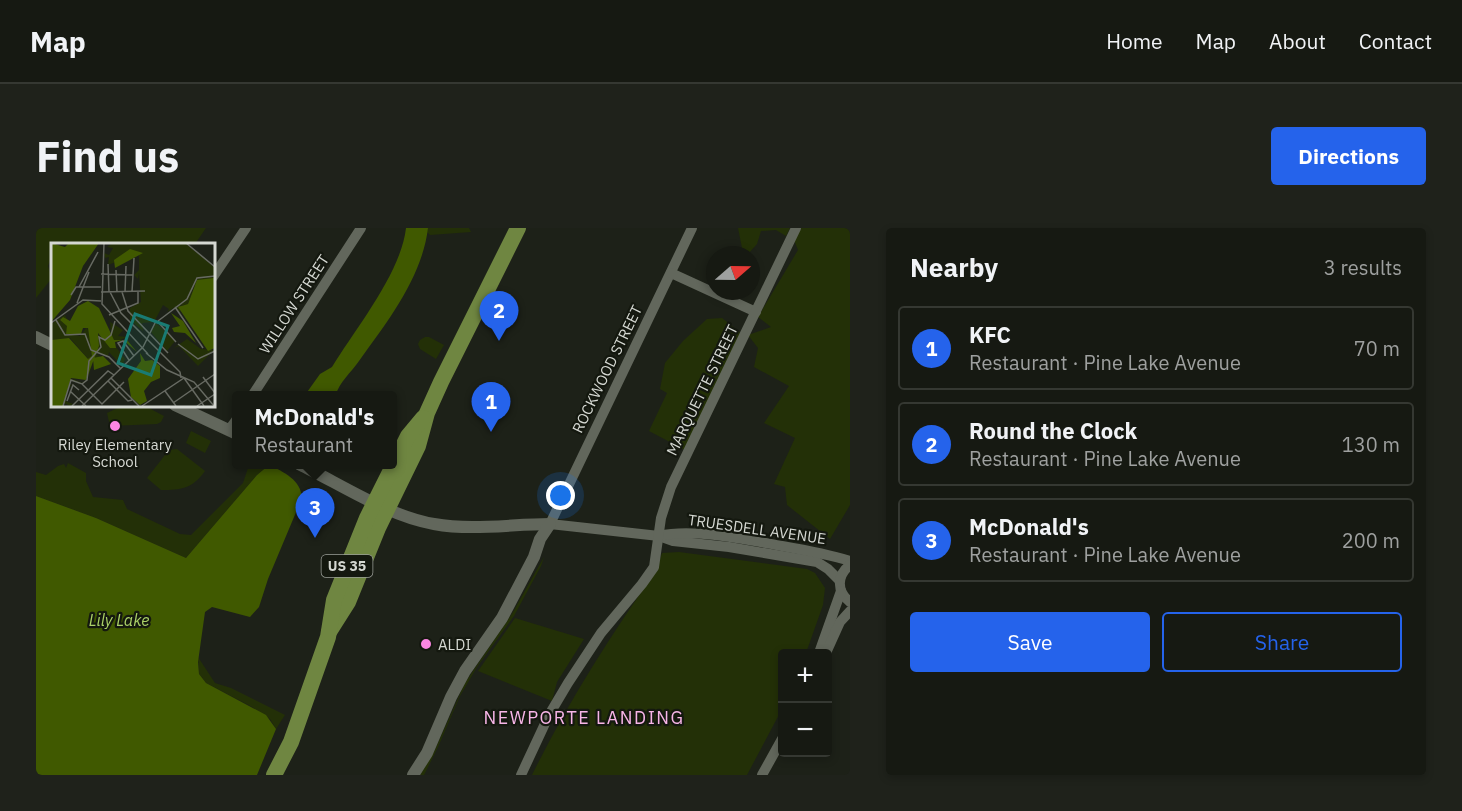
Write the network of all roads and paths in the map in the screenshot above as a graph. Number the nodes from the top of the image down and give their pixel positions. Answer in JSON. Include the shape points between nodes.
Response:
{"nodes":[{"id":1,"x":246,"y":228,"type":"edge"},
{"id":2,"x":361,"y":228,"type":"edge"},
{"id":3,"x":518,"y":228,"type":"edge"},
{"id":4,"x":692,"y":228,"type":"edge"},
{"id":5,"x":796,"y":228,"type":"edge"},
{"id":6,"x":671,"y":273,"type":"junction"},
{"id":7,"x":214,"y":276,"type":"edge"},
{"id":8,"x":756,"y":312,"type":"junction"},
{"id":9,"x":36,"y":337,"type":"edge"},
{"id":10,"x":51,"y":344,"type":"edge"},
{"id":11,"x":255,"y":391,"type":"edge"},
{"id":12,"x":177,"y":406,"type":"edge"},
{"id":13,"x":232,"y":432,"type":"edge"},
{"id":14,"x":307,"y":469,"type":"edge"},
{"id":15,"x":381,"y":506,"type":"junction"},
{"id":16,"x":550,"y":525,"type":"junction"},
{"id":17,"x":659,"y":536,"type":"junction"},
{"id":18,"x":850,"y":563,"type":"edge"},
{"id":19,"x":840,"y":585,"type":"junction"},
{"id":20,"x":850,"y":602,"type":"edge"},
{"id":21,"x":850,"y":611,"type":"edge"},
{"id":22,"x":821,"y":649,"type":"edge"},
{"id":23,"x":828,"y":649,"type":"edge"},
{"id":24,"x":288,"y":747,"type":"junction"},
{"id":25,"x":778,"y":748,"type":"edge"},
{"id":26,"x":274,"y":775,"type":"edge"},
{"id":27,"x":282,"y":775,"type":"edge"},
{"id":28,"x":412,"y":775,"type":"edge"},
{"id":29,"x":521,"y":775,"type":"edge"},
{"id":30,"x":762,"y":775,"type":"edge"}],
"edges":[{"from":1,"to":7,"type":"street"},
{"from":2,"to":11,"type":"street","name":"WILLOW STREET"},
{"from":3,"to":15,"type":"main road","number":"US 35","via":[[427,413],[418,446]]},
{"from":4,"to":6,"type":"street","name":"ROCKWOOD STREET"},
{"from":5,"to":8,"type":"street","name":"MARQUETTE STREET"},
{"from":6,"to":8,"type":"street"},
{"from":6,"to":16,"type":"street","name":"ROCKWOOD STREET"},
{"from":8,"to":17,"type":"street","name":"MARQUETTE STREET","via":[[671,487]]},
{"from":9,"to":10,"type":"street"},
{"from":12,"to":13,"type":"street"},
{"from":14,"to":15,"type":"street","name":"TRUESDELL AVENUE"},
{"from":15,"to":16,"type":"street","name":"TRUESDELL AVENUE","via":[[432,524],[454,527]]},
{"from":15,"to":24,"type":"main road","number":"US 35","via":[[348,602],[329,632]]},
{"from":16,"to":17,"type":"street","name":"TRUESDELL AVENUE"},
{"from":16,"to":28,"type":"street","via":[[502,618],[465,671],[427,753]]},
{"from":17,"to":18,"type":"street","name":"TRUESDELL AVENUE","via":[[673,533],[742,539],[835,556]]},
{"from":17,"to":19,"type":"street","name":"TRUESDELL AVENUE","via":[[817,562],[828,568]]},
{"from":17,"to":29,"type":"street","name":"MARQUETTE STREET","via":[[654,567],[608,624],[568,683]]},
{"from":18,"to":19,"type":"street"},
{"from":19,"to":20,"type":"street","name":"TRUESDELL AVENUE"},
{"from":19,"to":22,"type":"street"},
{"from":21,"to":23,"type":"street","via":[[840,622]]},
{"from":24,"to":26,"type":"main road","number":"US 35"},
{"from":24,"to":27,"type":"main road","number":"US 35"},
{"from":25,"to":30,"type":"street"}]}
